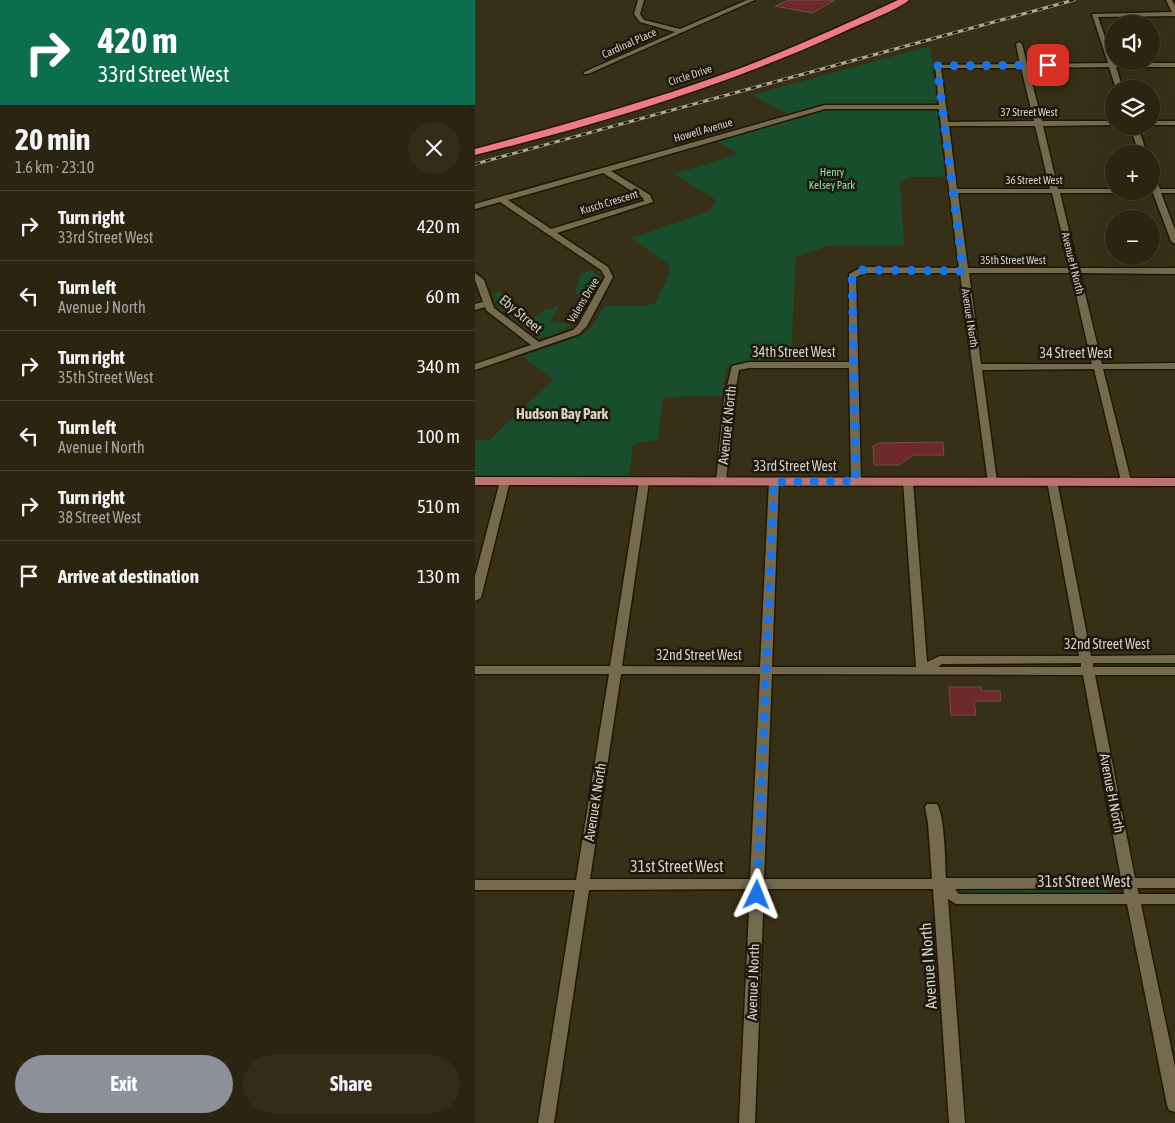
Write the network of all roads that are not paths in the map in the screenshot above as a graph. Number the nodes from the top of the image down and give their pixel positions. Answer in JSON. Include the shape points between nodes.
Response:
{"nodes":[{"id":1,"x":641,"y":0,"type":"edge"},
{"id":2,"x":752,"y":0,"type":"edge"},
{"id":3,"x":889,"y":0,"type":"edge"},
{"id":4,"x":905,"y":0,"type":"edge"},
{"id":5,"x":1169,"y":0,"type":"edge"},
{"id":6,"x":1175,"y":13,"type":"edge"},
{"id":7,"x":680,"y":32,"type":"junction"},
{"id":8,"x":1019,"y":44,"type":"dead end"},
{"id":9,"x":1105,"y":47,"type":"edge"},
{"id":10,"x":1024,"y":65,"type":"junction"},
{"id":11,"x":1105,"y":65,"type":"edge"},
{"id":12,"x":1160,"y":65,"type":"edge"},
{"id":13,"x":1175,"y":65,"type":"edge"},
{"id":14,"x":586,"y":73,"type":"dead end"},
{"id":15,"x":942,"y":107,"type":"junction"},
{"id":16,"x":1160,"y":123,"type":"edge"},
{"id":17,"x":1175,"y":123,"type":"edge"},
{"id":18,"x":944,"y":124,"type":"junction"},
{"id":19,"x":1037,"y":124,"type":"junction"},
{"id":20,"x":1105,"y":124,"type":"edge"},
{"id":21,"x":475,"y":147,"type":"edge"},
{"id":22,"x":475,"y":152,"type":"edge"},
{"id":23,"x":604,"y":170,"type":"junction"},
{"id":24,"x":954,"y":191,"type":"junction"},
{"id":25,"x":1105,"y":191,"type":"edge"},
{"id":26,"x":1160,"y":191,"type":"edge"},
{"id":27,"x":1175,"y":191,"type":"edge"},
{"id":28,"x":1055,"y":192,"type":"junction"},
{"id":29,"x":501,"y":199,"type":"junction"},
{"id":30,"x":1158,"y":200,"type":"edge"},
{"id":31,"x":475,"y":207,"type":"edge"},
{"id":32,"x":550,"y":232,"type":"junction"},
{"id":33,"x":1175,"y":241,"type":"edge"},
{"id":34,"x":963,"y":271,"type":"junction"},
{"id":35,"x":1075,"y":271,"type":"junction"},
{"id":36,"x":1175,"y":271,"type":"edge"},
{"id":37,"x":475,"y":276,"type":"edge"},
{"id":38,"x":487,"y":304,"type":"junction"},
{"id":39,"x":475,"y":307,"type":"edge"},
{"id":40,"x":537,"y":345,"type":"junction"},
{"id":41,"x":853,"y":365,"type":"junction"},
{"id":42,"x":475,"y":366,"type":"edge"},
{"id":43,"x":1098,"y":366,"type":"junction"},
{"id":44,"x":1175,"y":366,"type":"edge"},
{"id":45,"x":978,"y":367,"type":"junction"},
{"id":46,"x":735,"y":368,"type":"joint"},
{"id":47,"x":475,"y":481,"type":"edge"},
{"id":48,"x":505,"y":481,"type":"junction"},
{"id":49,"x":856,"y":481,"type":"junction"},
{"id":50,"x":908,"y":481,"type":"junction"},
{"id":51,"x":992,"y":481,"type":"junction"},
{"id":52,"x":1052,"y":481,"type":"junction"},
{"id":53,"x":1126,"y":481,"type":"junction"},
{"id":54,"x":644,"y":482,"type":"junction"},
{"id":55,"x":721,"y":482,"type":"junction"},
{"id":56,"x":774,"y":482,"type":"junction"},
{"id":57,"x":1175,"y":482,"type":"edge"},
{"id":58,"x":475,"y":598,"type":"edge"},
{"id":59,"x":1175,"y":659,"type":"edge"},
{"id":60,"x":1087,"y":665,"type":"junction"},
{"id":61,"x":475,"y":670,"type":"edge"},
{"id":62,"x":615,"y":670,"type":"junction"},
{"id":63,"x":767,"y":670,"type":"junction"},
{"id":64,"x":922,"y":671,"type":"junction"},
{"id":65,"x":1175,"y":671,"type":"edge"},
{"id":66,"x":932,"y":807,"type":"dead end"},
{"id":67,"x":1131,"y":882,"type":"junction"},
{"id":68,"x":940,"y":883,"type":"junction"},
{"id":69,"x":1175,"y":883,"type":"edge"},
{"id":70,"x":582,"y":884,"type":"junction"},
{"id":71,"x":757,"y":884,"type":"junction"},
{"id":72,"x":475,"y":885,"type":"edge"},
{"id":73,"x":1134,"y":899,"type":"junction"},
{"id":74,"x":1175,"y":899,"type":"edge"},
{"id":75,"x":1175,"y":1105,"type":"edge"},
{"id":76,"x":546,"y":1123,"type":"edge"},
{"id":77,"x":747,"y":1123,"type":"edge"},
{"id":78,"x":957,"y":1123,"type":"edge"}],
"edges":[{"from":1,"to":7,"type":"street","via":[[638,18]]},
{"from":2,"to":7,"type":"street","name":"Cardinal Place"},
{"from":3,"to":21,"type":"highway","name":"Circle Drive","via":[[801,40],[702,79]]},
{"from":4,"to":22,"type":"highway","name":"Circle Drive","via":[[797,49],[705,84],[582,123]]},
{"from":5,"to":6,"type":"street"},
{"from":6,"to":9,"type":"street","via":[[1094,15]]},
{"from":7,"to":14,"type":"street","name":"Cardinal Place"},
{"from":8,"to":10,"type":"street","name":"Avenue H North"},
{"from":10,"to":11,"type":"street"},
{"from":10,"to":15,"type":"street","name":"Avenue I North","via":[[937,66]]},
{"from":10,"to":19,"type":"street","name":"Avenue H North"},
{"from":12,"to":13,"type":"street"},
{"from":15,"to":18,"type":"street","name":"Avenue I North"},
{"from":15,"to":23,"type":"street","name":"Howell Avenue","via":[[825,107]]},
{"from":16,"to":17,"type":"street"},
{"from":18,"to":19,"type":"street","name":"37 Street West"},
{"from":18,"to":24,"type":"street","name":"Avenue I North"},
{"from":19,"to":20,"type":"street","name":"37 Street West"},
{"from":19,"to":28,"type":"street","name":"Avenue H North"},
{"from":23,"to":29,"type":"street","name":"Howell Avenue"},
{"from":23,"to":32,"type":"street","name":"Kusch Crescent","via":[[647,197],[649,202]]},
{"from":24,"to":28,"type":"street","name":"36 Street West"},
{"from":24,"to":34,"type":"street","name":"Avenue I North"},
{"from":25,"to":28,"type":"street","name":"36 Street West"},
{"from":26,"to":27,"type":"street"},
{"from":28,"to":35,"type":"street","name":"Avenue H North"},
{"from":29,"to":31,"type":"street","name":"Howell Avenue"},
{"from":29,"to":32,"type":"street","name":"Valens Drive"},
{"from":30,"to":33,"type":"street"},
{"from":32,"to":40,"type":"street","name":"Valens Drive","via":[[608,271],[609,277],[580,329]]},
{"from":34,"to":35,"type":"street","name":"35th Street West"},
{"from":34,"to":41,"type":"street","name":"35th Street West","via":[[862,270],[852,276]]},
{"from":34,"to":45,"type":"street","name":"Avenue I North"},
{"from":35,"to":36,"type":"street","name":"35th Street West"},
{"from":35,"to":43,"type":"street","name":"Avenue H North"},
{"from":37,"to":38,"type":"street","name":"Eby Street"},
{"from":38,"to":39,"type":"street"},
{"from":38,"to":40,"type":"street","name":"Eby Street"},
{"from":40,"to":42,"type":"street","name":"Valens Drive"},
{"from":41,"to":46,"type":"street","name":"34th Street West","via":[[749,365]]},
{"from":41,"to":49,"type":"street"},
{"from":43,"to":44,"type":"street","name":"34 Street West"},
{"from":43,"to":45,"type":"street","name":"34 Street West"},
{"from":43,"to":53,"type":"street","name":"Avenue H North"},
{"from":45,"to":51,"type":"street","name":"Avenue I North"},
{"from":46,"to":55,"type":"street","name":"Avenue K North"},
{"from":47,"to":48,"type":"main road","name":"33rd Street West"},
{"from":48,"to":54,"type":"main road","name":"33rd Street West"},
{"from":48,"to":58,"type":"street"},
{"from":49,"to":50,"type":"main road","name":"33rd Street West"},
{"from":49,"to":56,"type":"main road","name":"33rd Street West"},
{"from":50,"to":51,"type":"main road","name":"33rd Street West"},
{"from":50,"to":64,"type":"street"},
{"from":51,"to":52,"type":"main road","name":"33rd Street West"},
{"from":52,"to":53,"type":"main road","name":"33rd Street West"},
{"from":52,"to":60,"type":"street","name":"Avenue H North"},
{"from":53,"to":57,"type":"main road","name":"33rd Street West"},
{"from":54,"to":55,"type":"main road","name":"33rd Street West"},
{"from":54,"to":62,"type":"street","name":"Avenue K North"},
{"from":55,"to":56,"type":"main road","name":"33rd Street West"},
{"from":56,"to":63,"type":"street","name":"Avenue J North"},
{"from":59,"to":60,"type":"street","name":"32nd Street West"},
{"from":60,"to":64,"type":"street","name":"32nd Street West"},
{"from":60,"to":65,"type":"street","name":"32nd Street West"},
{"from":60,"to":67,"type":"street","name":"Avenue H North"},
{"from":61,"to":62,"type":"street","name":"32nd Street West"},
{"from":62,"to":63,"type":"street","name":"32nd Street West"},
{"from":62,"to":70,"type":"street","name":"Avenue K North"},
{"from":63,"to":64,"type":"street","name":"32nd Street West"},
{"from":63,"to":71,"type":"street","name":"Avenue J North"},
{"from":66,"to":68,"type":"street","name":"Avenue I North"},
{"from":67,"to":68,"type":"street","name":"31st Street West"},
{"from":67,"to":69,"type":"street","name":"31st Street West"},
{"from":67,"to":73,"type":"street","name":"Avenue H North"},
{"from":68,"to":71,"type":"street","name":"31st Street West"},
{"from":68,"to":73,"type":"street","name":"31st Street West","via":[[956,899]]},
{"from":68,"to":78,"type":"street","name":"Avenue I North"},
{"from":70,"to":71,"type":"street","name":"31st Street West"},
{"from":70,"to":72,"type":"street","name":"31st Street West"},
{"from":70,"to":76,"type":"street","name":"Avenue K North"},
{"from":71,"to":77,"type":"street","name":"Avenue J North"},
{"from":73,"to":74,"type":"street","name":"31st Street West"},
{"from":73,"to":75,"type":"street","name":"Avenue H North"}]}
